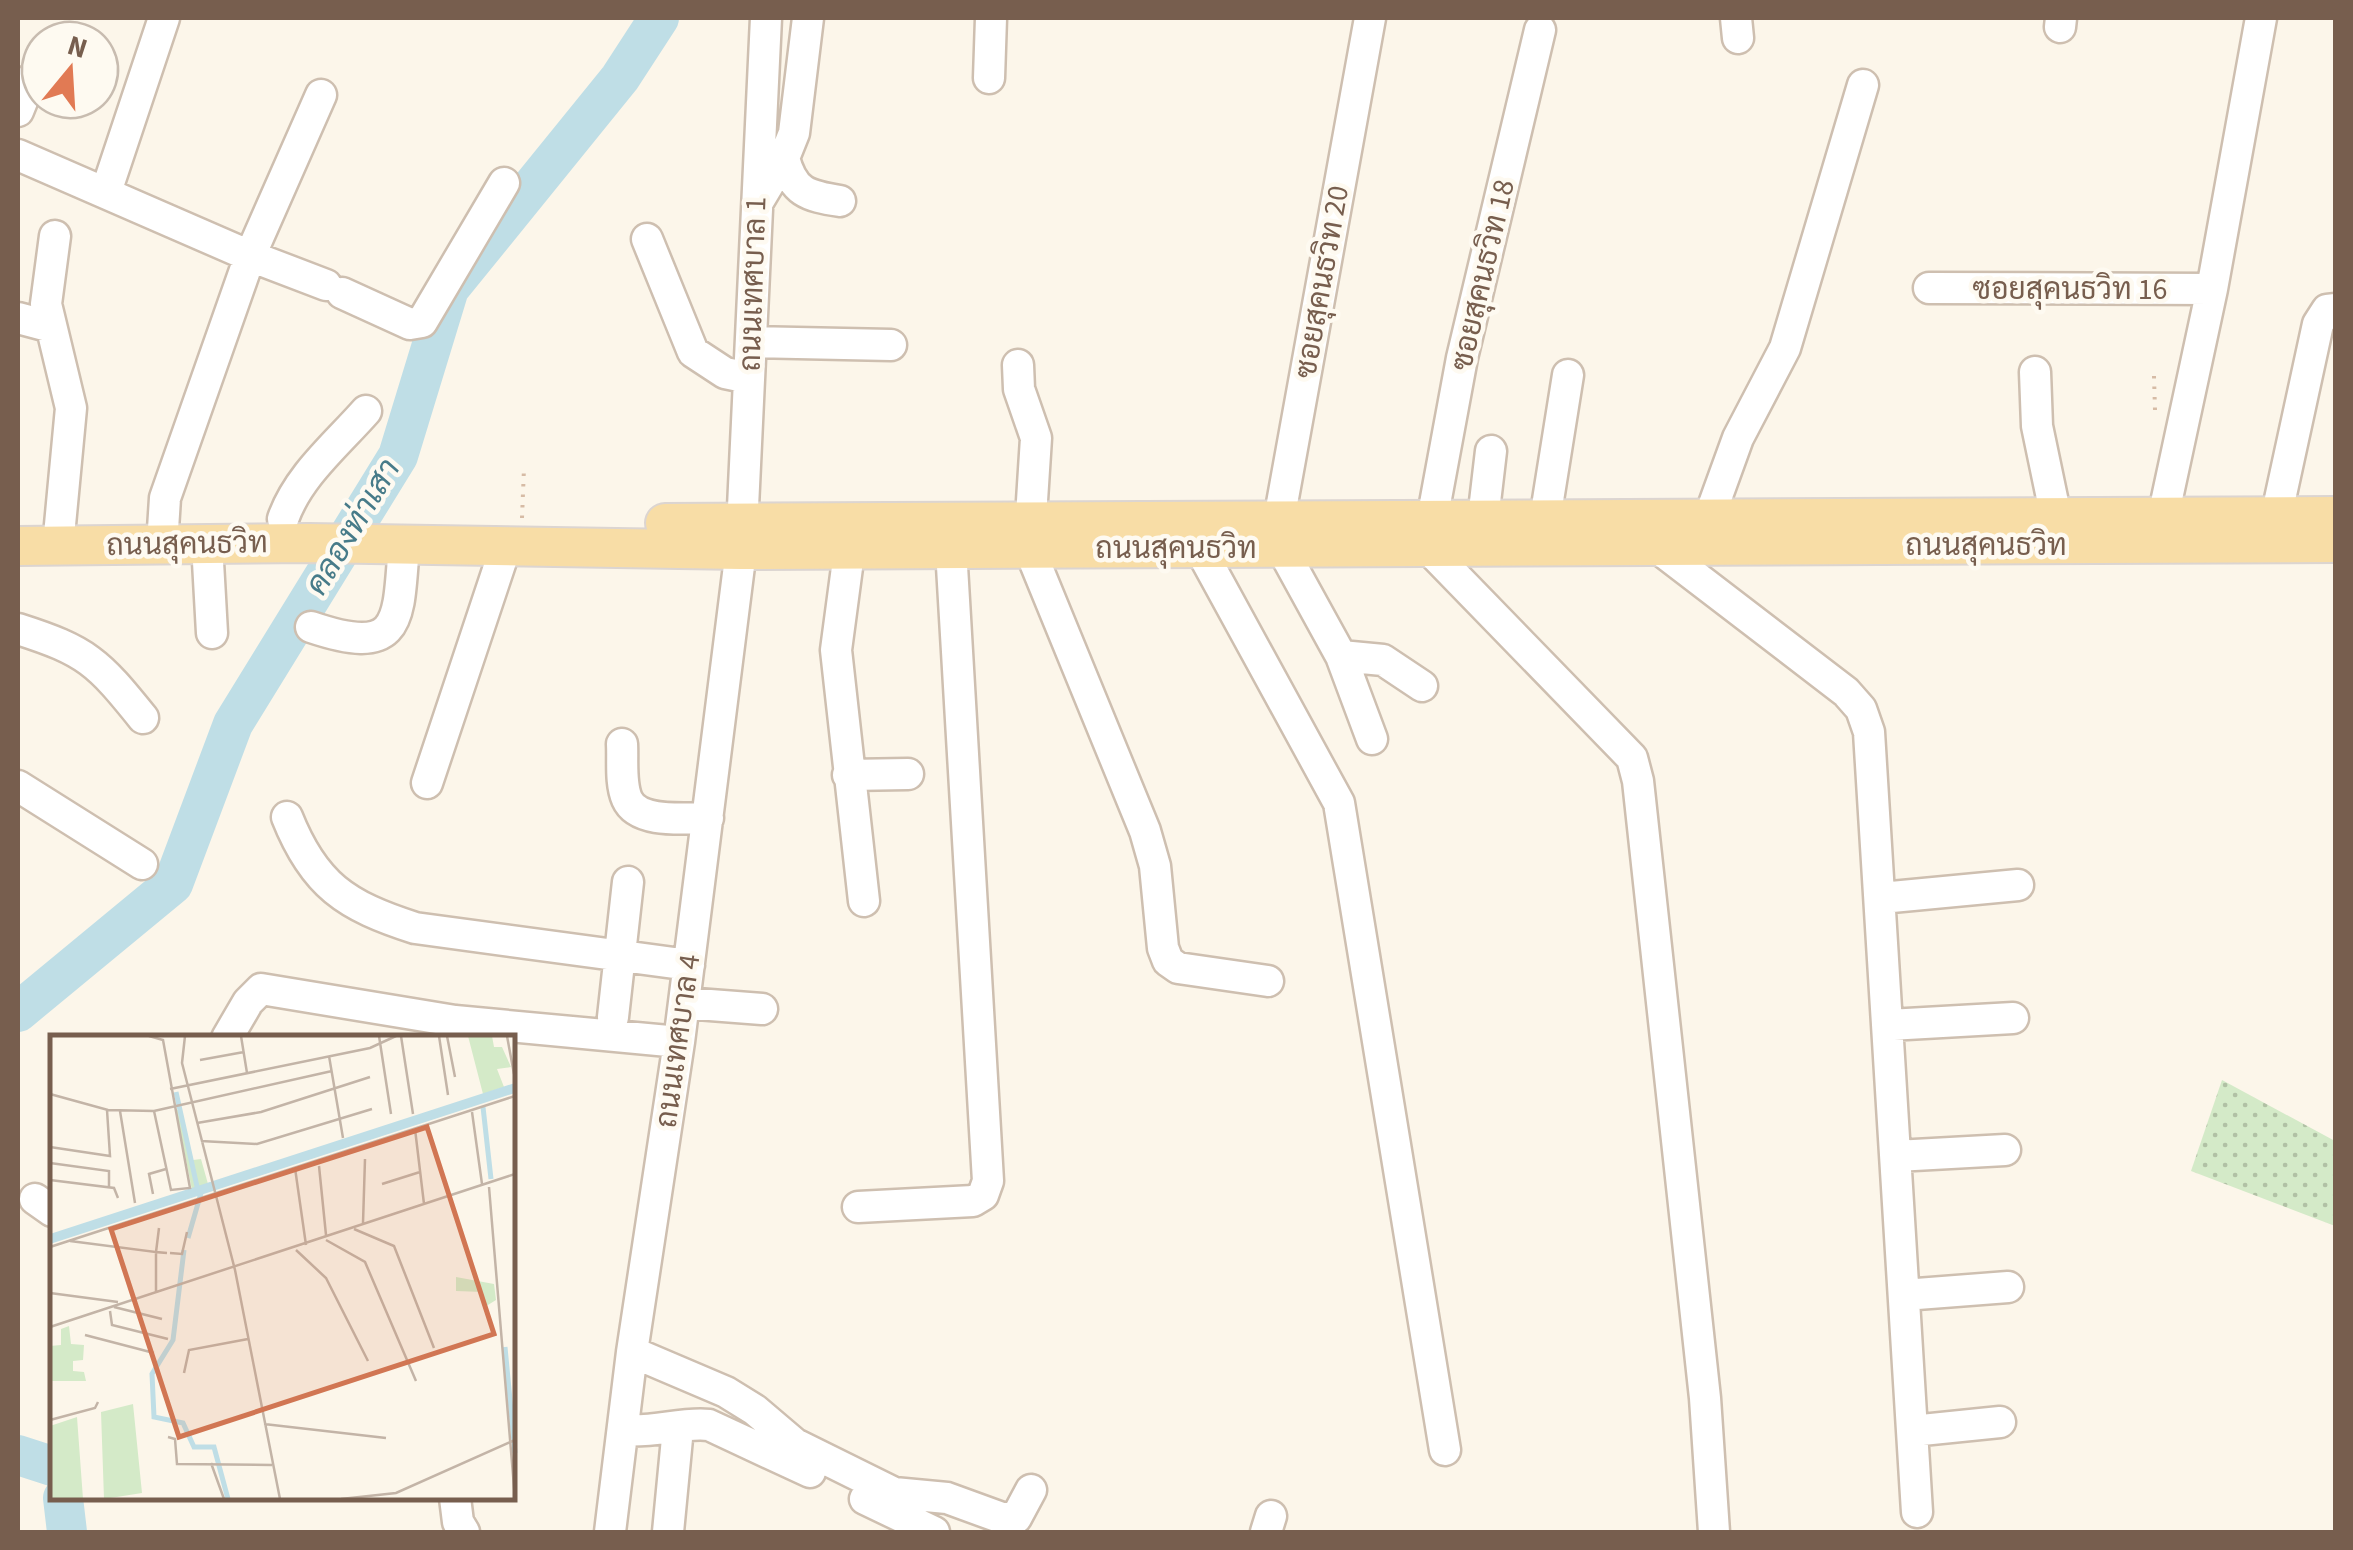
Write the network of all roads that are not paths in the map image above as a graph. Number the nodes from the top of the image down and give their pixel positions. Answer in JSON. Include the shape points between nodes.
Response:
{"nodes":[{"id":1,"x":164,"y":18,"type":"edge"},
{"id":2,"x":808,"y":18,"type":"edge"},
{"id":3,"x":991,"y":18,"type":"edge"},
{"id":4,"x":1370,"y":18,"type":"edge"},
{"id":5,"x":2261,"y":18,"type":"edge"},
{"id":6,"x":1540,"y":30,"type":"dead end"},
{"id":7,"x":765,"y":32,"type":"edge"},
{"id":8,"x":989,"y":78,"type":"dead end"},
{"id":9,"x":1864,"y":85,"type":"dead end"},
{"id":10,"x":321,"y":95,"type":"dead end"},
{"id":11,"x":18,"y":154,"type":"edge"},
{"id":12,"x":784,"y":158,"type":"junction"},
{"id":13,"x":504,"y":183,"type":"dead end"},
{"id":14,"x":106,"y":192,"type":"junction"},
{"id":15,"x":840,"y":201,"type":"dead end"},
{"id":16,"x":756,"y":204,"type":"junction"},
{"id":17,"x":55,"y":236,"type":"dead end"},
{"id":18,"x":647,"y":239,"type":"dead end"},
{"id":19,"x":250,"y":256,"type":"junction"},
{"id":20,"x":1929,"y":288,"type":"dead end"},
{"id":21,"x":2212,"y":289,"type":"junction"},
{"id":22,"x":2336,"y":309,"type":"edge"},
{"id":23,"x":18,"y":318,"type":"edge"},
{"id":24,"x":48,"y":326,"type":"junction"},
{"id":25,"x":751,"y":342,"type":"junction"},
{"id":26,"x":892,"y":345,"type":"dead end"},
{"id":27,"x":1018,"y":365,"type":"dead end"},
{"id":28,"x":2035,"y":372,"type":"dead end"},
{"id":29,"x":1568,"y":376,"type":"dead end"},
{"id":30,"x":749,"y":378,"type":"junction"},
{"id":31,"x":366,"y":411,"type":"dead end"},
{"id":32,"x":1491,"y":451,"type":"dead end"},
{"id":33,"x":2163,"y":516,"type":"junction"},
{"id":34,"x":2336,"y":516,"type":"edge"},
{"id":35,"x":2056,"y":517,"type":"junction"},
{"id":36,"x":1709,"y":518,"type":"junction"},
{"id":37,"x":1483,"y":519,"type":"junction"},
{"id":38,"x":1545,"y":519,"type":"junction"},
{"id":39,"x":18,"y":522,"type":"edge"},
{"id":40,"x":302,"y":527,"type":"junction"},
{"id":41,"x":2273,"y":530,"type":"junction"},
{"id":42,"x":162,"y":532,"type":"junction"},
{"id":43,"x":1641,"y":532,"type":"junction"},
{"id":44,"x":59,"y":533,"type":"junction"},
{"id":45,"x":1430,"y":533,"type":"junction"},
{"id":46,"x":1280,"y":534,"type":"junction"},
{"id":47,"x":1029,"y":535,"type":"junction"},
{"id":48,"x":389,"y":536,"type":"junction"},
{"id":49,"x":742,"y":536,"type":"junction"},
{"id":50,"x":851,"y":536,"type":"junction"},
{"id":51,"x":516,"y":538,"type":"junction"},
{"id":52,"x":207,"y":544,"type":"junction"},
{"id":53,"x":2336,"y":544,"type":"edge"},
{"id":54,"x":18,"y":546,"type":"edge"},
{"id":55,"x":1199,"y":547,"type":"junction"},
{"id":56,"x":950,"y":549,"type":"junction"},
{"id":57,"x":312,"y":626,"type":"dead end"},
{"id":58,"x":18,"y":629,"type":"edge"},
{"id":59,"x":212,"y":633,"type":"dead end"},
{"id":60,"x":1341,"y":656,"type":"junction"},
{"id":61,"x":1422,"y":686,"type":"dead end"},
{"id":62,"x":143,"y":718,"type":"dead end"},
{"id":63,"x":1372,"y":739,"type":"dead end"},
{"id":64,"x":622,"y":744,"type":"dead end"},
{"id":65,"x":908,"y":774,"type":"dead end"},
{"id":66,"x":848,"y":775,"type":"junction"},
{"id":67,"x":426,"y":783,"type":"dead end"},
{"id":68,"x":18,"y":786,"type":"edge"},
{"id":69,"x":287,"y":817,"type":"dead end"},
{"id":70,"x":708,"y":818,"type":"junction"},
{"id":71,"x":142,"y":864,"type":"dead end"},
{"id":72,"x":628,"y":882,"type":"dead end"},
{"id":73,"x":2018,"y":885,"type":"dead end"},
{"id":74,"x":1881,"y":898,"type":"junction"},
{"id":75,"x":864,"y":901,"type":"dead end"},
{"id":76,"x":621,"y":956,"type":"junction"},
{"id":77,"x":689,"y":964,"type":"junction"},
{"id":78,"x":1268,"y":981,"type":"dead end"},
{"id":79,"x":684,"y":1003,"type":"junction"},
{"id":80,"x":762,"y":1009,"type":"dead end"},
{"id":81,"x":613,"y":1017,"type":"dead end"},
{"id":82,"x":2014,"y":1018,"type":"dead end"},
{"id":83,"x":1888,"y":1024,"type":"junction"},
{"id":84,"x":229,"y":1035,"type":"edge"},
{"id":85,"x":679,"y":1042,"type":"junction"},
{"id":86,"x":2005,"y":1150,"type":"dead end"},
{"id":87,"x":1896,"y":1156,"type":"junction"},
{"id":88,"x":858,"y":1207,"type":"dead end"},
{"id":89,"x":2008,"y":1287,"type":"dead end"},
{"id":90,"x":1904,"y":1295,"type":"junction"},
{"id":91,"x":632,"y":1352,"type":"junction"},
{"id":92,"x":2000,"y":1422,"type":"dead end"},
{"id":93,"x":678,"y":1428,"type":"junction"},
{"id":94,"x":622,"y":1430,"type":"junction"},
{"id":95,"x":1912,"y":1431,"type":"junction"},
{"id":96,"x":1445,"y":1450,"type":"dead end"},
{"id":97,"x":1031,"y":1490,"type":"dead end"},
{"id":98,"x":455,"y":1500,"type":"edge"},
{"id":99,"x":1917,"y":1512,"type":"dead end"},
{"id":100,"x":464,"y":1532,"type":"edge"},
{"id":101,"x":610,"y":1532,"type":"edge"},
{"id":102,"x":668,"y":1532,"type":"edge"},
{"id":103,"x":934,"y":1532,"type":"edge"},
{"id":104,"x":1714,"y":1532,"type":"edge"}],
"edges":[{"from":1,"to":14,"type":"street"},
{"from":2,"to":12,"type":"street","via":[[798,114]]},
{"from":3,"to":8,"type":"street"},
{"from":4,"to":46,"type":"street","name":"ซอยสุคนธวิท 20"},
{"from":5,"to":21,"type":"street","name":"ซอยสุคนธวิท 16"},
{"from":6,"to":45,"type":"street","name":"ซอยสุคนธวิท 18","via":[[1462,358]]},
{"from":7,"to":16,"type":"street","name":"ถนนเทศบาล 1"},
{"from":9,"to":36,"type":"street","via":[[1785,348],[1738,438]]},
{"from":10,"to":19,"type":"street"},
{"from":11,"to":14,"type":"street"},
{"from":12,"to":15,"type":"street","via":[[798,188]]},
{"from":12,"to":16,"type":"street"},
{"from":13,"to":19,"type":"street","via":[[422,322],[410,324]]},
{"from":14,"to":19,"type":"street"},
{"from":16,"to":25,"type":"street","name":"ถนนเทศบาล 1"},
{"from":17,"to":24,"type":"street"},
{"from":18,"to":30,"type":"street","via":[[694,352]]},
{"from":19,"to":42,"type":"street","via":[[181,449]]},
{"from":20,"to":21,"type":"street","name":"ซอยสุคนธวิท 16"},
{"from":21,"to":33,"type":"street","name":"ซอยสุคนธวิท 16"},
{"from":22,"to":41,"type":"street","via":[[2318,324]]},
{"from":23,"to":24,"type":"street"},
{"from":24,"to":44,"type":"street","via":[[71,408]]},
{"from":25,"to":26,"type":"street"},
{"from":25,"to":30,"type":"street","name":"ถนนเทศบาล 1"},
{"from":27,"to":47,"type":"street","via":[[1036,438]]},
{"from":28,"to":35,"type":"street","via":[[2037,426]]},
{"from":29,"to":38,"type":"street"},
{"from":30,"to":49,"type":"street","name":"ถนนเทศบาล 1"},
{"from":31,"to":40,"type":"street","via":[[290,500]]},
{"from":32,"to":37,"type":"street"},
{"from":33,"to":35,"type":"main road","name":"ถนนสุคนธวิท"},
{"from":33,"to":41,"type":"main road","name":"ถนนสุคนธวิท"},
{"from":34,"to":41,"type":"main road","name":"ถนนสุคนธวิท"},
{"from":35,"to":36,"type":"main road","name":"ถนนสุคนธวิท"},
{"from":36,"to":43,"type":"main road","name":"ถนนสุคนธวิท"},
{"from":37,"to":38,"type":"main road","name":"ถนนสุคนธวิท"},
{"from":37,"to":45,"type":"main road","name":"ถนนสุคนธวิท"},
{"from":38,"to":43,"type":"main road","name":"ถนนสุคนธวิท"},
{"from":39,"to":44,"type":"main road","name":"ถนนสุคนธวิท"},
{"from":40,"to":42,"type":"main road","name":"ถนนสุคนธวิท"},
{"from":40,"to":48,"type":"main road","name":"ถนนสุคนธวิท"},
{"from":40,"to":52,"type":"main road","name":"ถนนสุคนธวิท"},
{"from":41,"to":43,"type":"main road","name":"ถนนสุคนธวิท"},
{"from":41,"to":53,"type":"main road","name":"ถนนสุคนธวิท"},
{"from":42,"to":44,"type":"main road","name":"ถนนสุคนธวิท"},
{"from":42,"to":52,"type":"main road","name":"ถนนสุคนธวิท"},
{"from":43,"to":45,"type":"main road","name":"ถนนสุคนธวิท"},
{"from":43,"to":74,"type":"street","via":[[1861,709],[1869,732]]},
{"from":44,"to":54,"type":"main road","name":"ถนนสุคนธวิท"},
{"from":45,"to":46,"type":"main road","name":"ถนนสุคนธวิท"},
{"from":45,"to":104,"type":"street","via":[[1632,758],[1705,1398]]},
{"from":46,"to":47,"type":"main road","name":"ถนนสุคนธวิท"},
{"from":46,"to":55,"type":"main road","name":"ถนนสุคนธวิท"},
{"from":46,"to":60,"type":"street"},
{"from":47,"to":50,"type":"main road","name":"ถนนสุคนธวิท"},
{"from":47,"to":55,"type":"main road","name":"ถนนสุคนธวิท"},
{"from":47,"to":56,"type":"main road","name":"ถนนสุคนธวิท"},
{"from":47,"to":78,"type":"street","via":[[1145,832],[1168,961]]},
{"from":48,"to":51,"type":"main road","name":"ถนนสุคนธวิท"},
{"from":48,"to":57,"type":"street","via":[[399,608],[391,628],[370,639],[348,639]]},
{"from":49,"to":50,"type":"main road","name":"ถนนสุคนธวิท"},
{"from":49,"to":51,"type":"main road","name":"ถนนสุคนธวิท"},
{"from":49,"to":70,"type":"street","name":"ถนนเทศบาล 4"},
{"from":50,"to":56,"type":"main road","name":"ถนนสุคนธวิท"},
{"from":50,"to":66,"type":"street","via":[[836,650]]},
{"from":51,"to":67,"type":"street"},
{"from":52,"to":59,"type":"street"},
{"from":55,"to":96,"type":"street","via":[[1339,803]]},
{"from":56,"to":88,"type":"street","via":[[988,1182],[984,1195],[972,1201]]},
{"from":58,"to":62,"type":"street","via":[[86,656]]},
{"from":60,"to":61,"type":"street","via":[[1383,660]]},
{"from":60,"to":63,"type":"street"},
{"from":64,"to":70,"type":"street","via":[[629,804],[667,818]]},
{"from":65,"to":66,"type":"street"},
{"from":66,"to":75,"type":"street"},
{"from":68,"to":71,"type":"street"},
{"from":69,"to":76,"type":"street","via":[[314,872],[372,914],[415,928]]},
{"from":70,"to":77,"type":"street","name":"ถนนเทศบาล 4"},
{"from":72,"to":76,"type":"street"},
{"from":73,"to":74,"type":"street"},
{"from":74,"to":83,"type":"street"},
{"from":76,"to":77,"type":"street"},
{"from":76,"to":81,"type":"street"},
{"from":77,"to":79,"type":"street","name":"ถนนเทศบาล 4"},
{"from":79,"to":80,"type":"street"},
{"from":79,"to":85,"type":"street","name":"ถนนเทศบาล 4"},
{"from":82,"to":83,"type":"street"},
{"from":83,"to":87,"type":"street"},
{"from":84,"to":85,"type":"street","via":[[261,990],[455,1020]]},
{"from":85,"to":91,"type":"street","name":"ถนนเทศบาล 4"},
{"from":86,"to":87,"type":"street"},
{"from":87,"to":90,"type":"street"},
{"from":89,"to":90,"type":"street"},
{"from":90,"to":95,"type":"street"},
{"from":91,"to":94,"type":"street","name":"ถนนเทศบาล 4"},
{"from":91,"to":97,"type":"street","via":[[726,1392],[795,1444],[894,1493],[947,1498],[1016,1518]]},
{"from":92,"to":95,"type":"street"},
{"from":93,"to":94,"type":"street"},
{"from":93,"to":102,"type":"street"},
{"from":93,"to":103,"type":"street","via":[[723,1430]]},
{"from":94,"to":101,"type":"street","name":"ถนนเทศบาล 4"},
{"from":95,"to":99,"type":"street"},
{"from":98,"to":100,"type":"street"}]}
